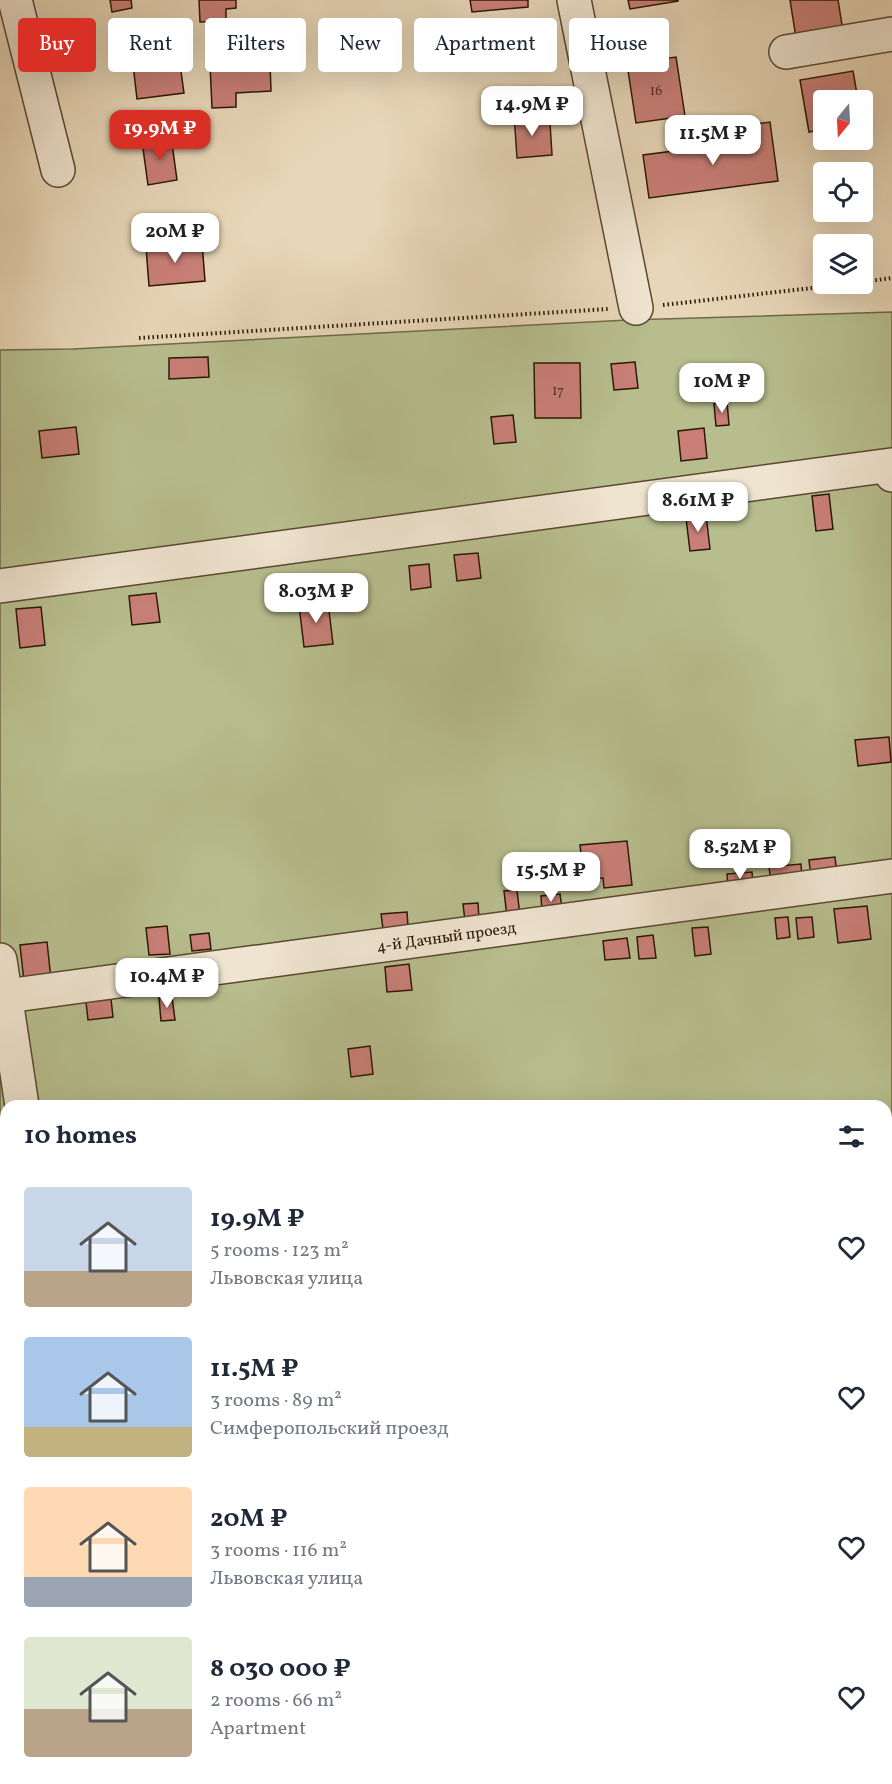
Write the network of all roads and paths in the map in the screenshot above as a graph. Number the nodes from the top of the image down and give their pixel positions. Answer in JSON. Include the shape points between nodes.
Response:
{"nodes":[{"id":1,"x":15,"y":0,"type":"edge"},
{"id":2,"x":574,"y":0,"type":"edge"},
{"id":3,"x":892,"y":34,"type":"edge"},
{"id":4,"x":786,"y":52,"type":"dead end"},
{"id":5,"x":58,"y":170,"type":"dead end"},
{"id":6,"x":892,"y":278,"type":"edge"},
{"id":7,"x":873,"y":281,"type":"edge"},
{"id":8,"x":813,"y":288,"type":"edge"},
{"id":9,"x":636,"y":308,"type":"junction"},
{"id":10,"x":139,"y":338,"type":"dead end"},
{"id":11,"x":891,"y":470,"type":"edge"},
{"id":12,"x":0,"y":585,"type":"edge"},
{"id":13,"x":892,"y":876,"type":"edge"},
{"id":14,"x":0,"y":960,"type":"edge"},
{"id":15,"x":3,"y":997,"type":"edge"},
{"id":16,"x":21,"y":1100,"type":"edge"}],
"edges":[{"from":1,"to":5,"type":"street"},
{"from":2,"to":9,"type":"street"},
{"from":3,"to":4,"type":"street"},
{"from":6,"to":7,"type":"path"},
{"from":8,"to":9,"type":"path"},
{"from":9,"to":10,"type":"path"},
{"from":11,"to":12,"type":"street"},
{"from":13,"to":15,"type":"street","name":"4-й Дачный проезд"},
{"from":14,"to":15,"type":"street"},
{"from":15,"to":16,"type":"street"}]}
